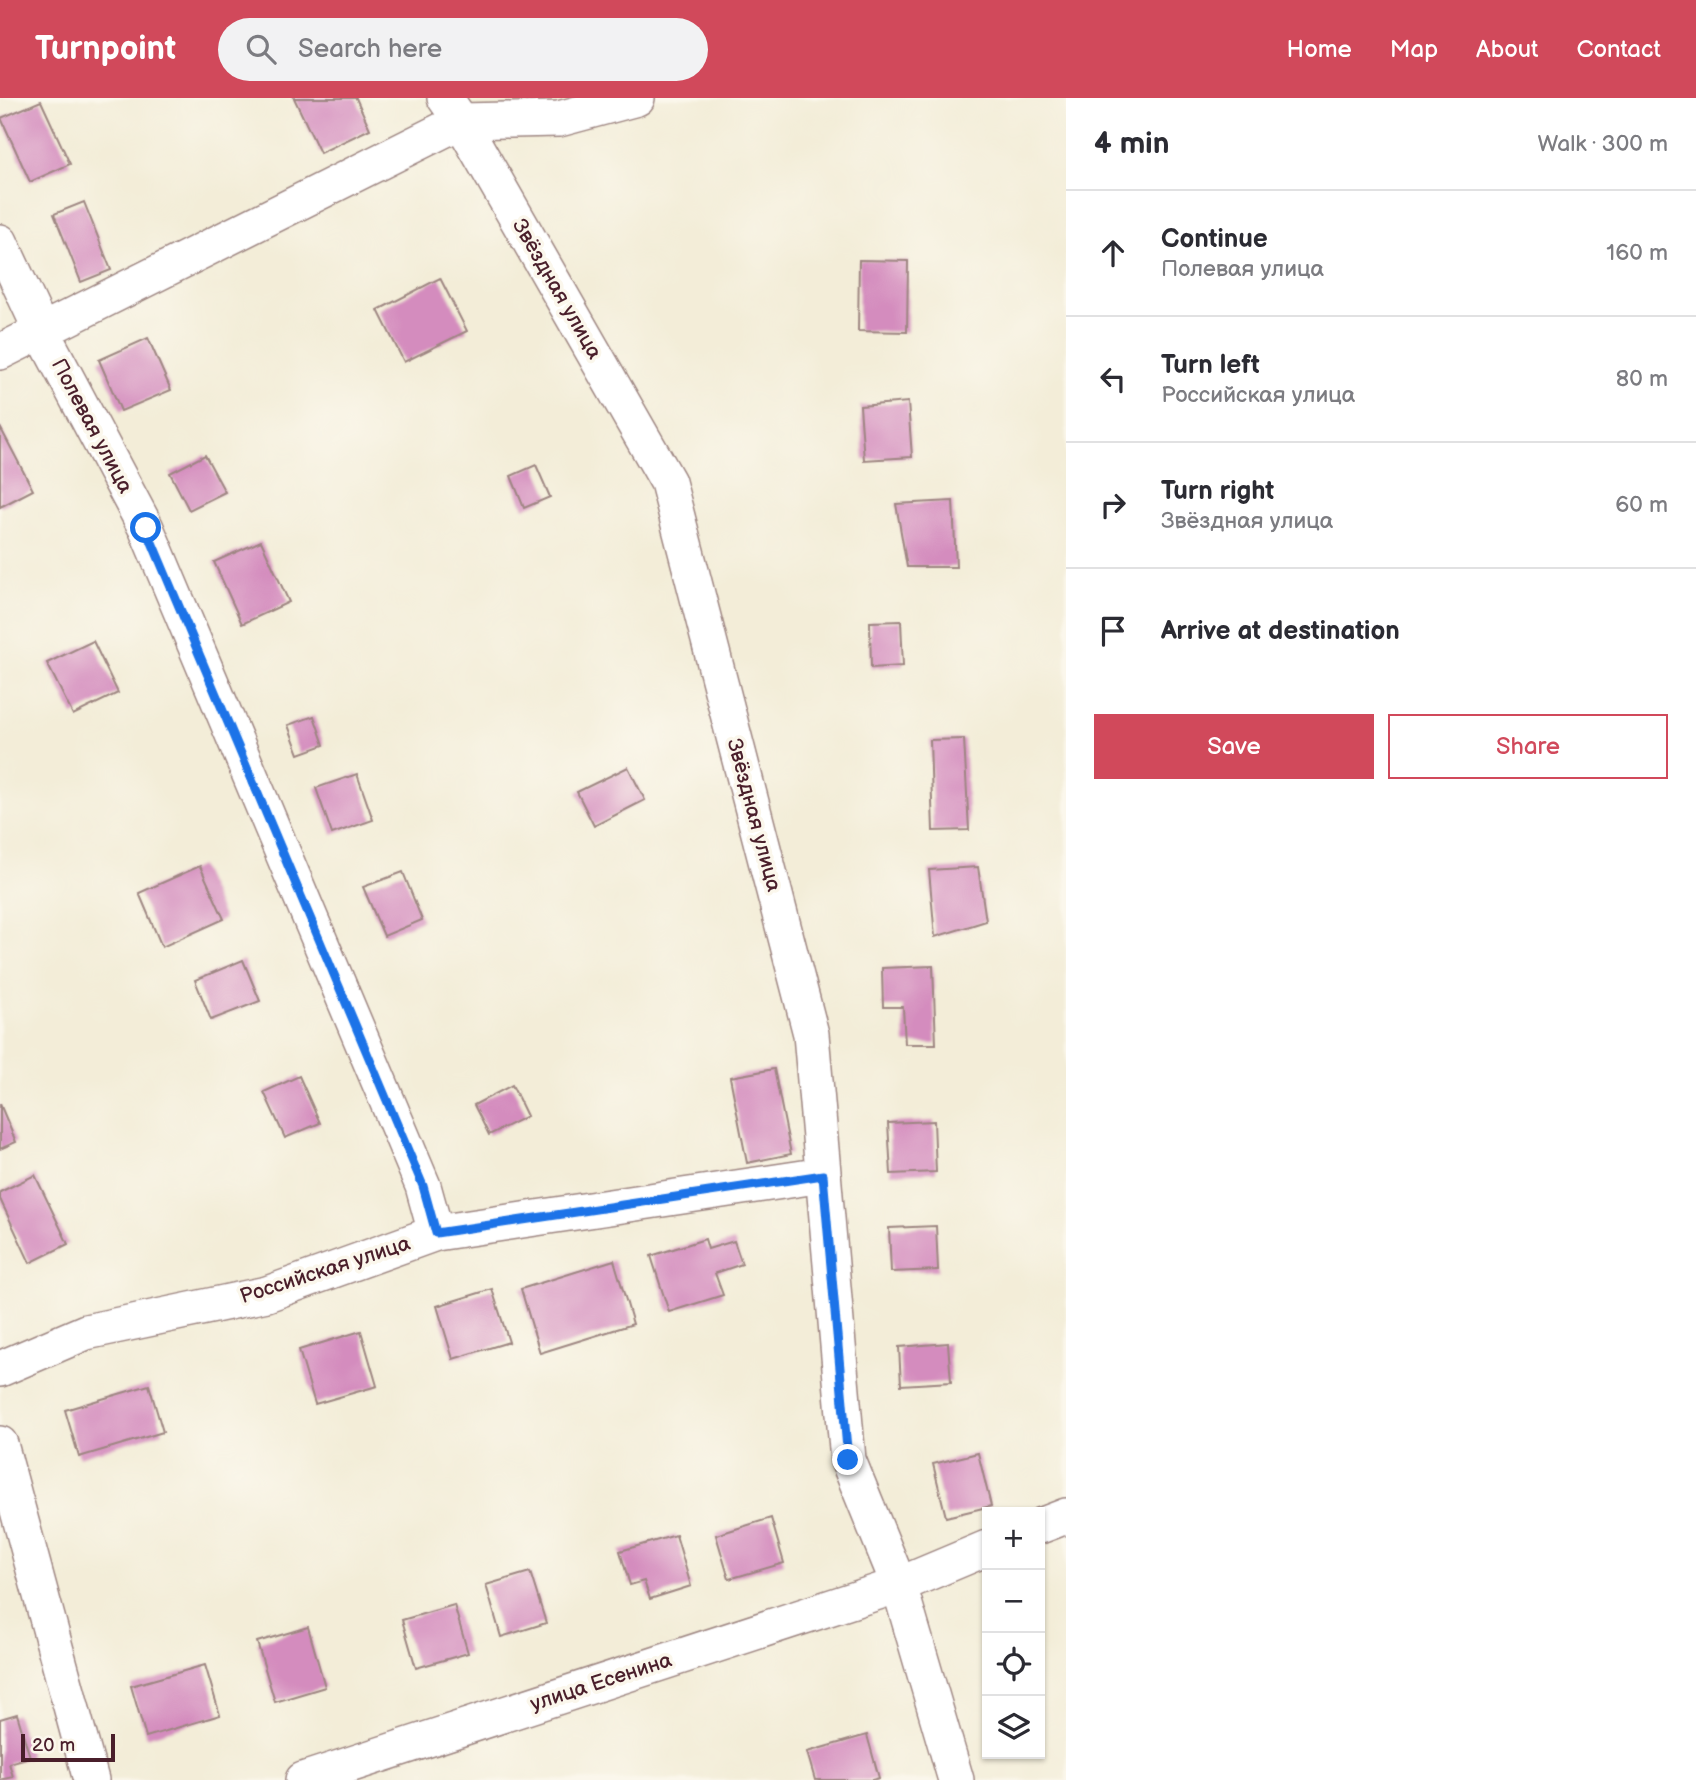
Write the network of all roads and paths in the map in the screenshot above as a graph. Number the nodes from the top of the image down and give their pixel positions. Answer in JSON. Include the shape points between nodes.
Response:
{"nodes":[{"id":1,"x":637,"y":98,"type":"edge"},
{"id":2,"x":453,"y":109,"type":"edge"},
{"id":3,"x":0,"y":242,"type":"edge"},
{"id":4,"x":42,"y":332,"type":"junction"},
{"id":5,"x":0,"y":352,"type":"edge"},
{"id":6,"x":823,"y":1175,"type":"junction"},
{"id":7,"x":436,"y":1233,"type":"junction"},
{"id":8,"x":0,"y":1369,"type":"edge"},
{"id":9,"x":0,"y":1444,"type":"edge"},
{"id":10,"x":1066,"y":1516,"type":"edge"},
{"id":11,"x":1045,"y":1524,"type":"edge"},
{"id":12,"x":982,"y":1550,"type":"edge"},
{"id":13,"x":899,"y":1585,"type":"junction"},
{"id":14,"x":91,"y":1780,"type":"edge"},
{"id":15,"x":303,"y":1780,"type":"edge"},
{"id":16,"x":956,"y":1780,"type":"edge"}],
"edges":[{"from":1,"to":2,"type":"street","via":[[559,119]]},
{"from":2,"to":4,"type":"street"},
{"from":2,"to":6,"type":"street","name":"Звёздная улица","via":[[668,482],[811,1034]]},
{"from":3,"to":4,"type":"street","name":"Полевая улица"},
{"from":4,"to":5,"type":"street"},
{"from":4,"to":7,"type":"street","name":"Полевая улица","via":[[146,528],[423,1186]]},
{"from":6,"to":7,"type":"street","name":"Российская улица"},
{"from":6,"to":13,"type":"street","name":"Звёздная улица","via":[[848,1460]]},
{"from":7,"to":8,"type":"street","name":"Российская улица","via":[[267,1294],[86,1332]]},
{"from":9,"to":14,"type":"street"},
{"from":10,"to":11,"type":"street"},
{"from":12,"to":13,"type":"street","name":"улица Есенина"},
{"from":13,"to":15,"type":"street","name":"улица Есенина"},
{"from":13,"to":16,"type":"street"}]}
